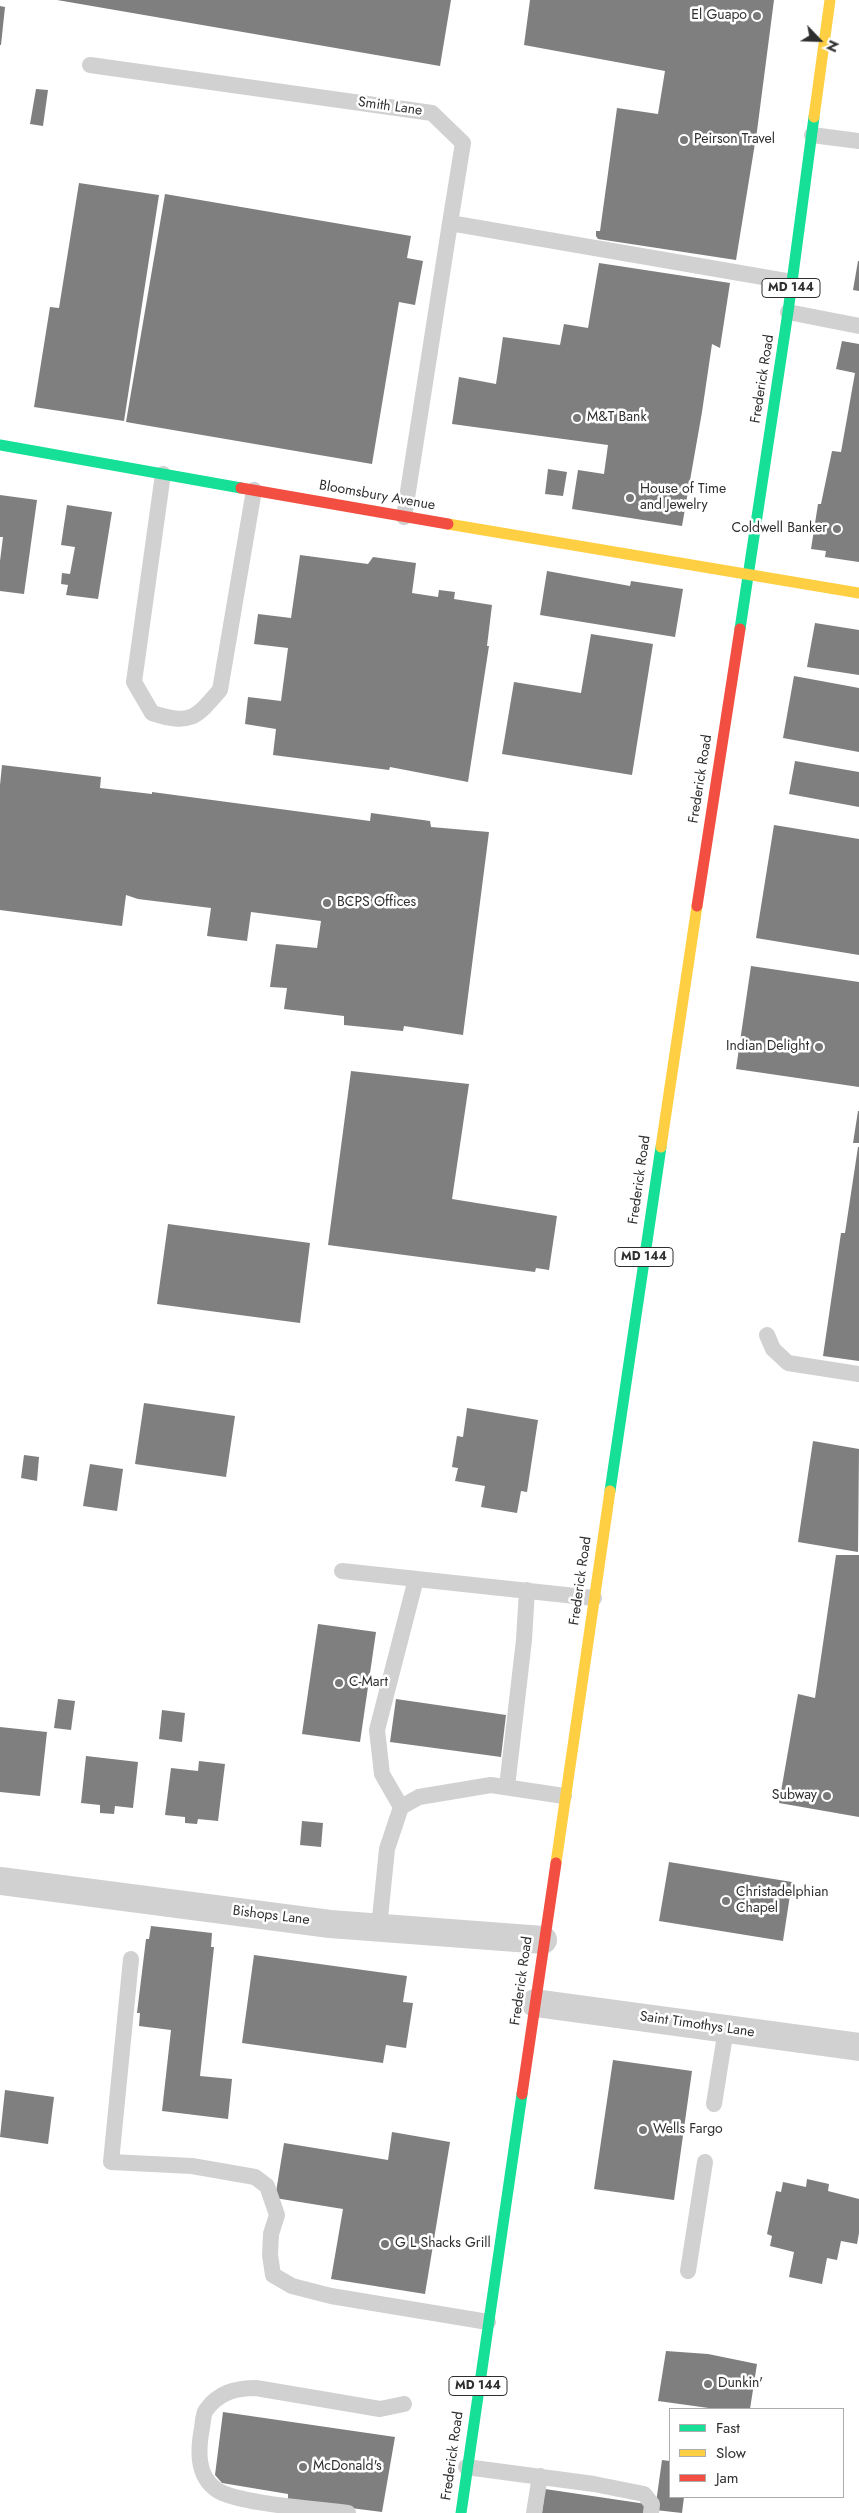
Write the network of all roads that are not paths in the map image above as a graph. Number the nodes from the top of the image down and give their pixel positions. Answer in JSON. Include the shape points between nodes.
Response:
{"nodes":[{"id":1,"x":830,"y":0,"type":"edge"},
{"id":2,"x":90,"y":65,"type":"dead end"},
{"id":3,"x":812,"y":135,"type":"junction"},
{"id":4,"x":859,"y":141,"type":"edge"},
{"id":5,"x":450,"y":224,"type":"junction"},
{"id":6,"x":792,"y":282,"type":"junction"},
{"id":7,"x":788,"y":312,"type":"junction"},
{"id":8,"x":859,"y":326,"type":"edge"},
{"id":9,"x":0,"y":445,"type":"edge"},
{"id":10,"x":163,"y":474,"type":"junction"},
{"id":11,"x":254,"y":490,"type":"junction"},
{"id":12,"x":404,"y":516,"type":"junction"},
{"id":13,"x":748,"y":574,"type":"junction"},
{"id":14,"x":859,"y":593,"type":"edge"},
{"id":15,"x":768,"y":1335,"type":"dead end"},
{"id":16,"x":859,"y":1374,"type":"edge"},
{"id":17,"x":342,"y":1571,"type":"dead end"},
{"id":18,"x":416,"y":1578,"type":"junction"},
{"id":19,"x":527,"y":1590,"type":"junction"},
{"id":20,"x":594,"y":1598,"type":"junction"},
{"id":21,"x":507,"y":1787,"type":"junction"},
{"id":22,"x":564,"y":1796,"type":"junction"},
{"id":23,"x":401,"y":1807,"type":"junction"},
{"id":24,"x":0,"y":1881,"type":"edge"},
{"id":25,"x":379,"y":1928,"type":"junction"},
{"id":26,"x":543,"y":1940,"type":"junction"},
{"id":27,"x":131,"y":1959,"type":"dead end"},
{"id":28,"x":535,"y":2003,"type":"junction"},
{"id":29,"x":726,"y":2029,"type":"junction"},
{"id":30,"x":859,"y":2047,"type":"edge"},
{"id":31,"x":714,"y":2104,"type":"dead end"},
{"id":32,"x":705,"y":2162,"type":"dead end"},
{"id":33,"x":688,"y":2271,"type":"dead end"},
{"id":34,"x":488,"y":2322,"type":"junction"},
{"id":35,"x":404,"y":2404,"type":"dead end"},
{"id":36,"x":466,"y":2467,"type":"junction"},
{"id":37,"x":540,"y":2476,"type":"junction"},
{"id":38,"x":348,"y":2513,"type":"edge"},
{"id":39,"x":461,"y":2513,"type":"edge"},
{"id":40,"x":534,"y":2513,"type":"edge"},
{"id":41,"x":651,"y":2513,"type":"edge"}],
"edges":[{"from":1,"to":3,"type":"main road","name":"Frederick Road","number":"MD 144"},
{"from":2,"to":5,"type":"lane","name":"Smith Lane","via":[[432,113],[463,143]]},
{"from":3,"to":4,"type":"lane"},
{"from":3,"to":6,"type":"main road","name":"Frederick Road","number":"MD 144"},
{"from":5,"to":6,"type":"lane"},
{"from":5,"to":12,"type":"lane"},
{"from":6,"to":7,"type":"main road","name":"Frederick Road","number":"MD 144"},
{"from":7,"to":8,"type":"lane"},
{"from":7,"to":13,"type":"main road","name":"Frederick Road","number":"MD 144"},
{"from":9,"to":10,"type":"main road","name":"Bloomsbury Avenue"},
{"from":10,"to":11,"type":"main road","name":"Bloomsbury Avenue"},
{"from":10,"to":11,"type":"lane","via":[[134,682],[152,713],[174,720],[198,715],[220,690]]},
{"from":11,"to":12,"type":"main road","name":"Bloomsbury Avenue"},
{"from":12,"to":13,"type":"main road","name":"Bloomsbury Avenue"},
{"from":13,"to":14,"type":"main road","name":"Bloomsbury Avenue"},
{"from":13,"to":20,"type":"main road","name":"Frederick Road","number":"MD 144"},
{"from":15,"to":16,"type":"lane","via":[[773,1348],[788,1363]]},
{"from":17,"to":18,"type":"lane"},
{"from":18,"to":19,"type":"lane"},
{"from":18,"to":23,"type":"lane","via":[[378,1730],[382,1774]]},
{"from":19,"to":20,"type":"lane"},
{"from":19,"to":21,"type":"lane"},
{"from":20,"to":22,"type":"main road","name":"Frederick Road","number":"MD 144"},
{"from":21,"to":22,"type":"lane"},
{"from":21,"to":23,"type":"lane","via":[[491,1785],[419,1798]]},
{"from":22,"to":26,"type":"main road","name":"Frederick Road","number":"MD 144"},
{"from":23,"to":25,"type":"lane","via":[[387,1850]]},
{"from":24,"to":25,"type":"street","name":"Bishops Lane"},
{"from":25,"to":26,"type":"street","name":"Bishops Lane"},
{"from":26,"to":28,"type":"main road","name":"Frederick Road","number":"MD 144"},
{"from":27,"to":34,"type":"lane","via":[[111,2162],[192,2166],[255,2177],[267,2186],[277,2215],[271,2234],[270,2255],[274,2275],[292,2286],[331,2296]]},
{"from":28,"to":29,"type":"street","name":"Saint Timothys Lane"},
{"from":28,"to":34,"type":"main road","name":"Frederick Road","number":"MD 144"},
{"from":29,"to":30,"type":"street","name":"Saint Timothys Lane"},
{"from":29,"to":31,"type":"lane"},
{"from":32,"to":33,"type":"lane"},
{"from":34,"to":36,"type":"main road","name":"Frederick Road","number":"MD 144"},
{"from":35,"to":38,"type":"lane","via":[[380,2409],[256,2388],[236,2388],[219,2397],[205,2411],[198,2450],[202,2471],[216,2490],[236,2498]]},
{"from":36,"to":37,"type":"lane"},
{"from":36,"to":39,"type":"main road","name":"Frederick Road","number":"MD 144"},
{"from":37,"to":40,"type":"lane"},
{"from":37,"to":41,"type":"lane","via":[[593,2490],[644,2494],[652,2504]]}]}
